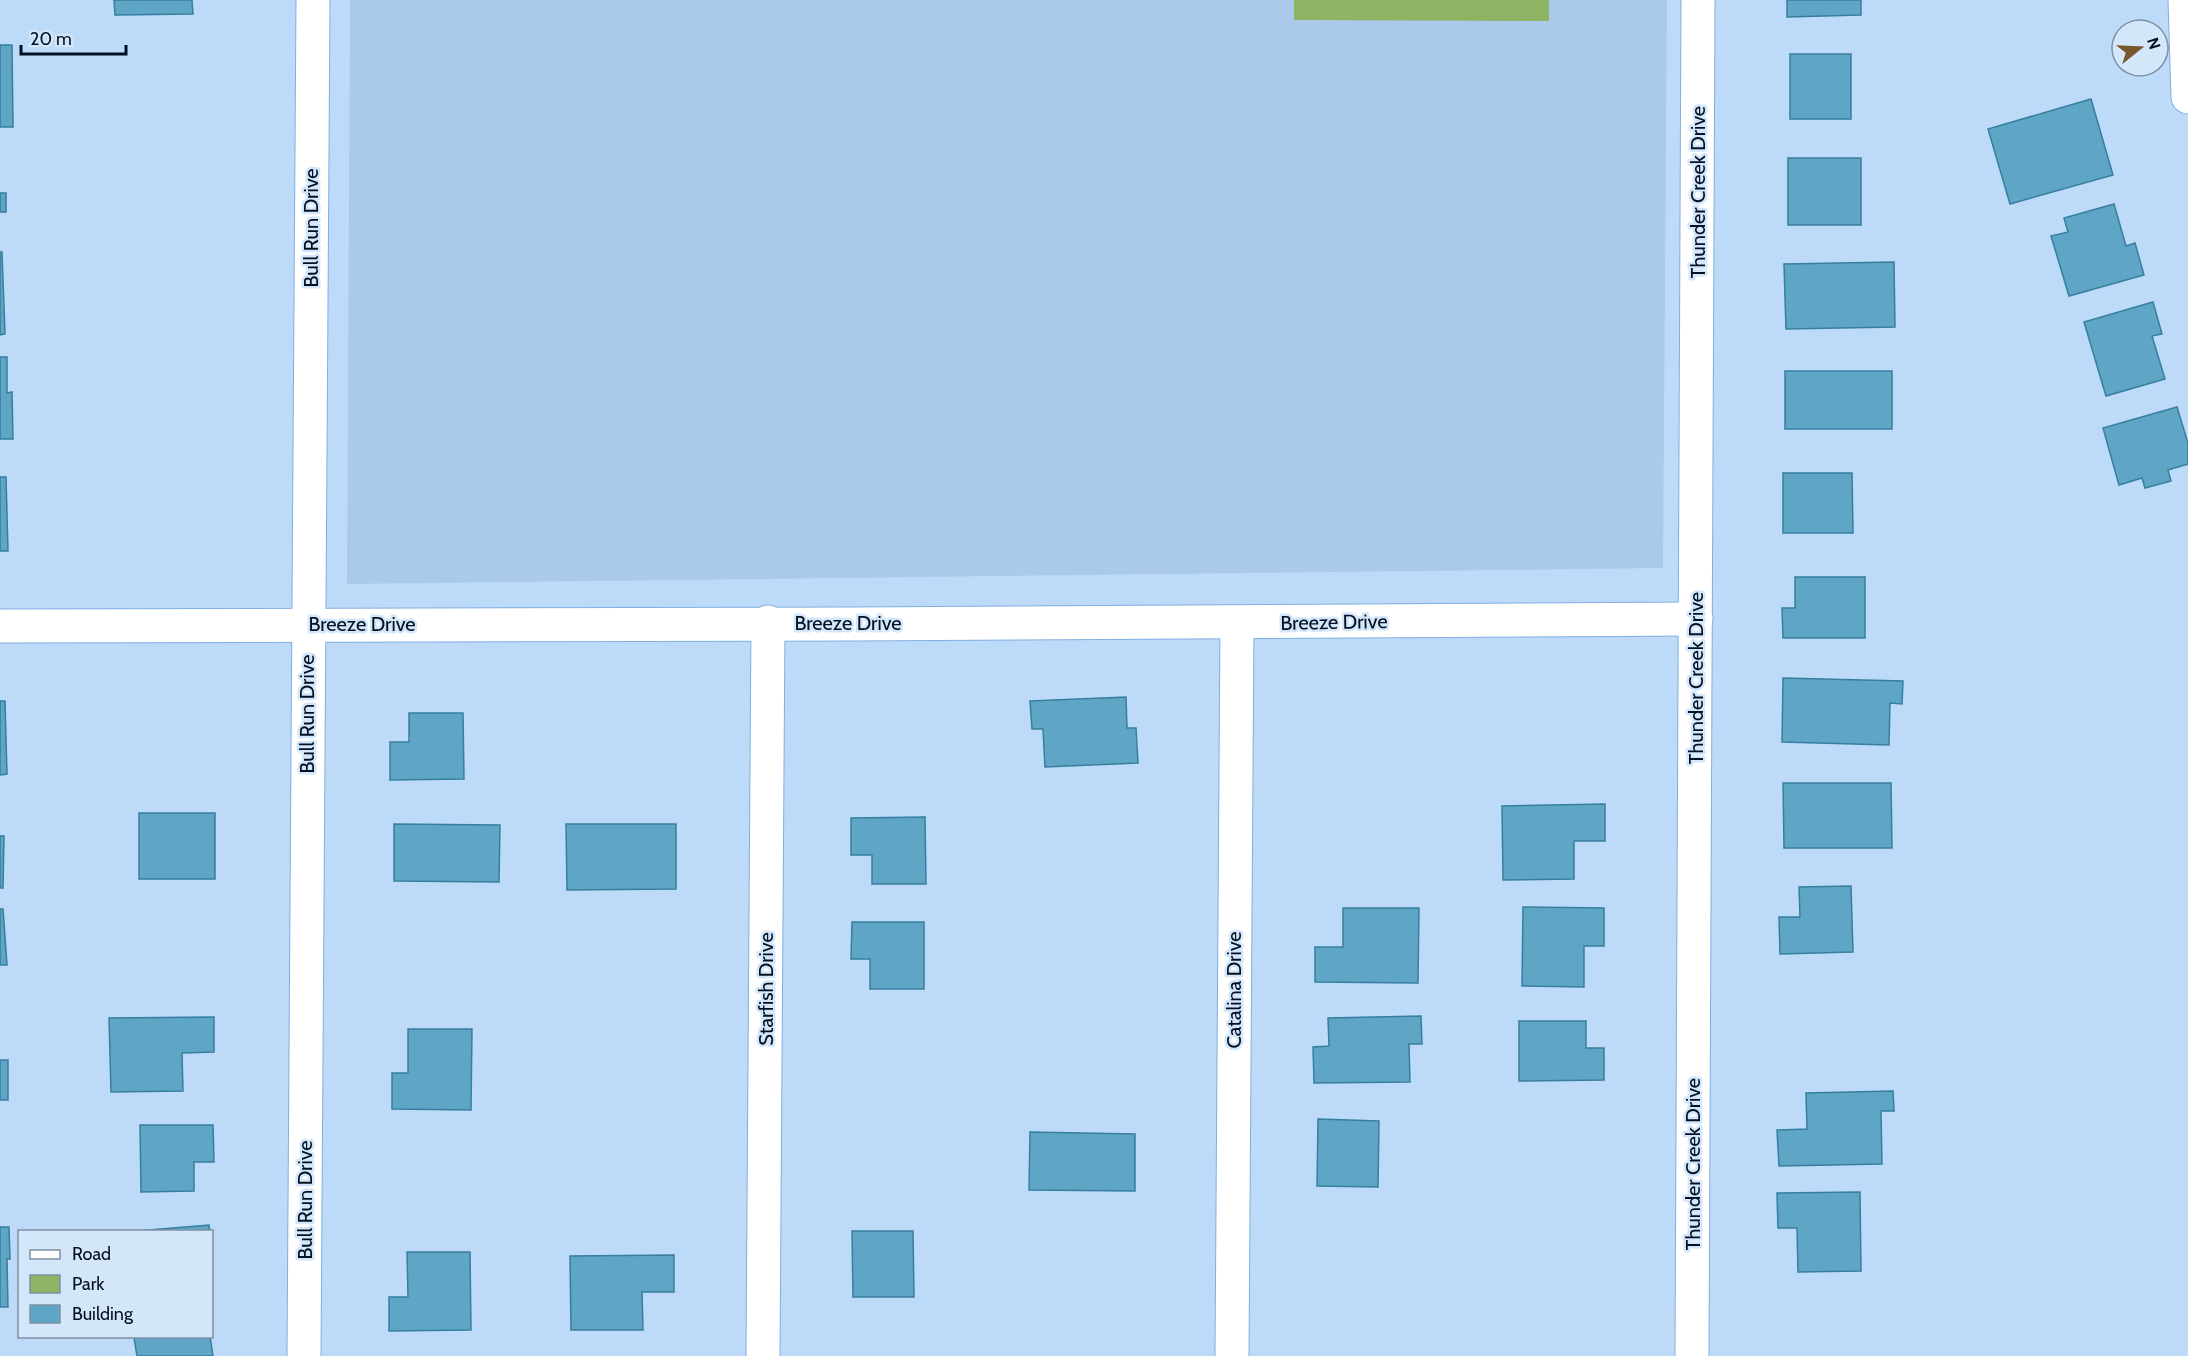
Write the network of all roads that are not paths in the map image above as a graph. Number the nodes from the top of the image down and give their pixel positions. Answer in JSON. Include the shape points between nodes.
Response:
{"nodes":[{"id":1,"x":313,"y":0,"type":"edge"},
{"id":2,"x":1698,"y":0,"type":"edge"},
{"id":3,"x":2185,"y":0,"type":"edge"},
{"id":4,"x":2188,"y":97,"type":"edge"},
{"id":5,"x":1696,"y":619,"type":"junction"},
{"id":6,"x":768,"y":622,"type":"junction"},
{"id":7,"x":1237,"y":623,"type":"junction"},
{"id":8,"x":307,"y":625,"type":"junction"},
{"id":9,"x":0,"y":626,"type":"edge"},
{"id":10,"x":304,"y":1356,"type":"edge"},
{"id":11,"x":763,"y":1356,"type":"edge"},
{"id":12,"x":1232,"y":1356,"type":"edge"},
{"id":13,"x":1692,"y":1356,"type":"edge"}],
"edges":[{"from":1,"to":8,"type":"street","name":"Bull Run Drive"},
{"from":2,"to":5,"type":"street","name":"Thunder Creek Drive"},
{"from":3,"to":4,"type":"street"},
{"from":5,"to":7,"type":"street","name":"Breeze Drive"},
{"from":5,"to":13,"type":"street","name":"Thunder Creek Drive"},
{"from":6,"to":7,"type":"street","name":"Breeze Drive"},
{"from":6,"to":8,"type":"street","name":"Breeze Drive"},
{"from":6,"to":11,"type":"street","name":"Starfish Drive"},
{"from":7,"to":12,"type":"street","name":"Catalina Drive"},
{"from":8,"to":9,"type":"street","name":"Breeze Drive"},
{"from":8,"to":10,"type":"street","name":"Bull Run Drive"}]}
